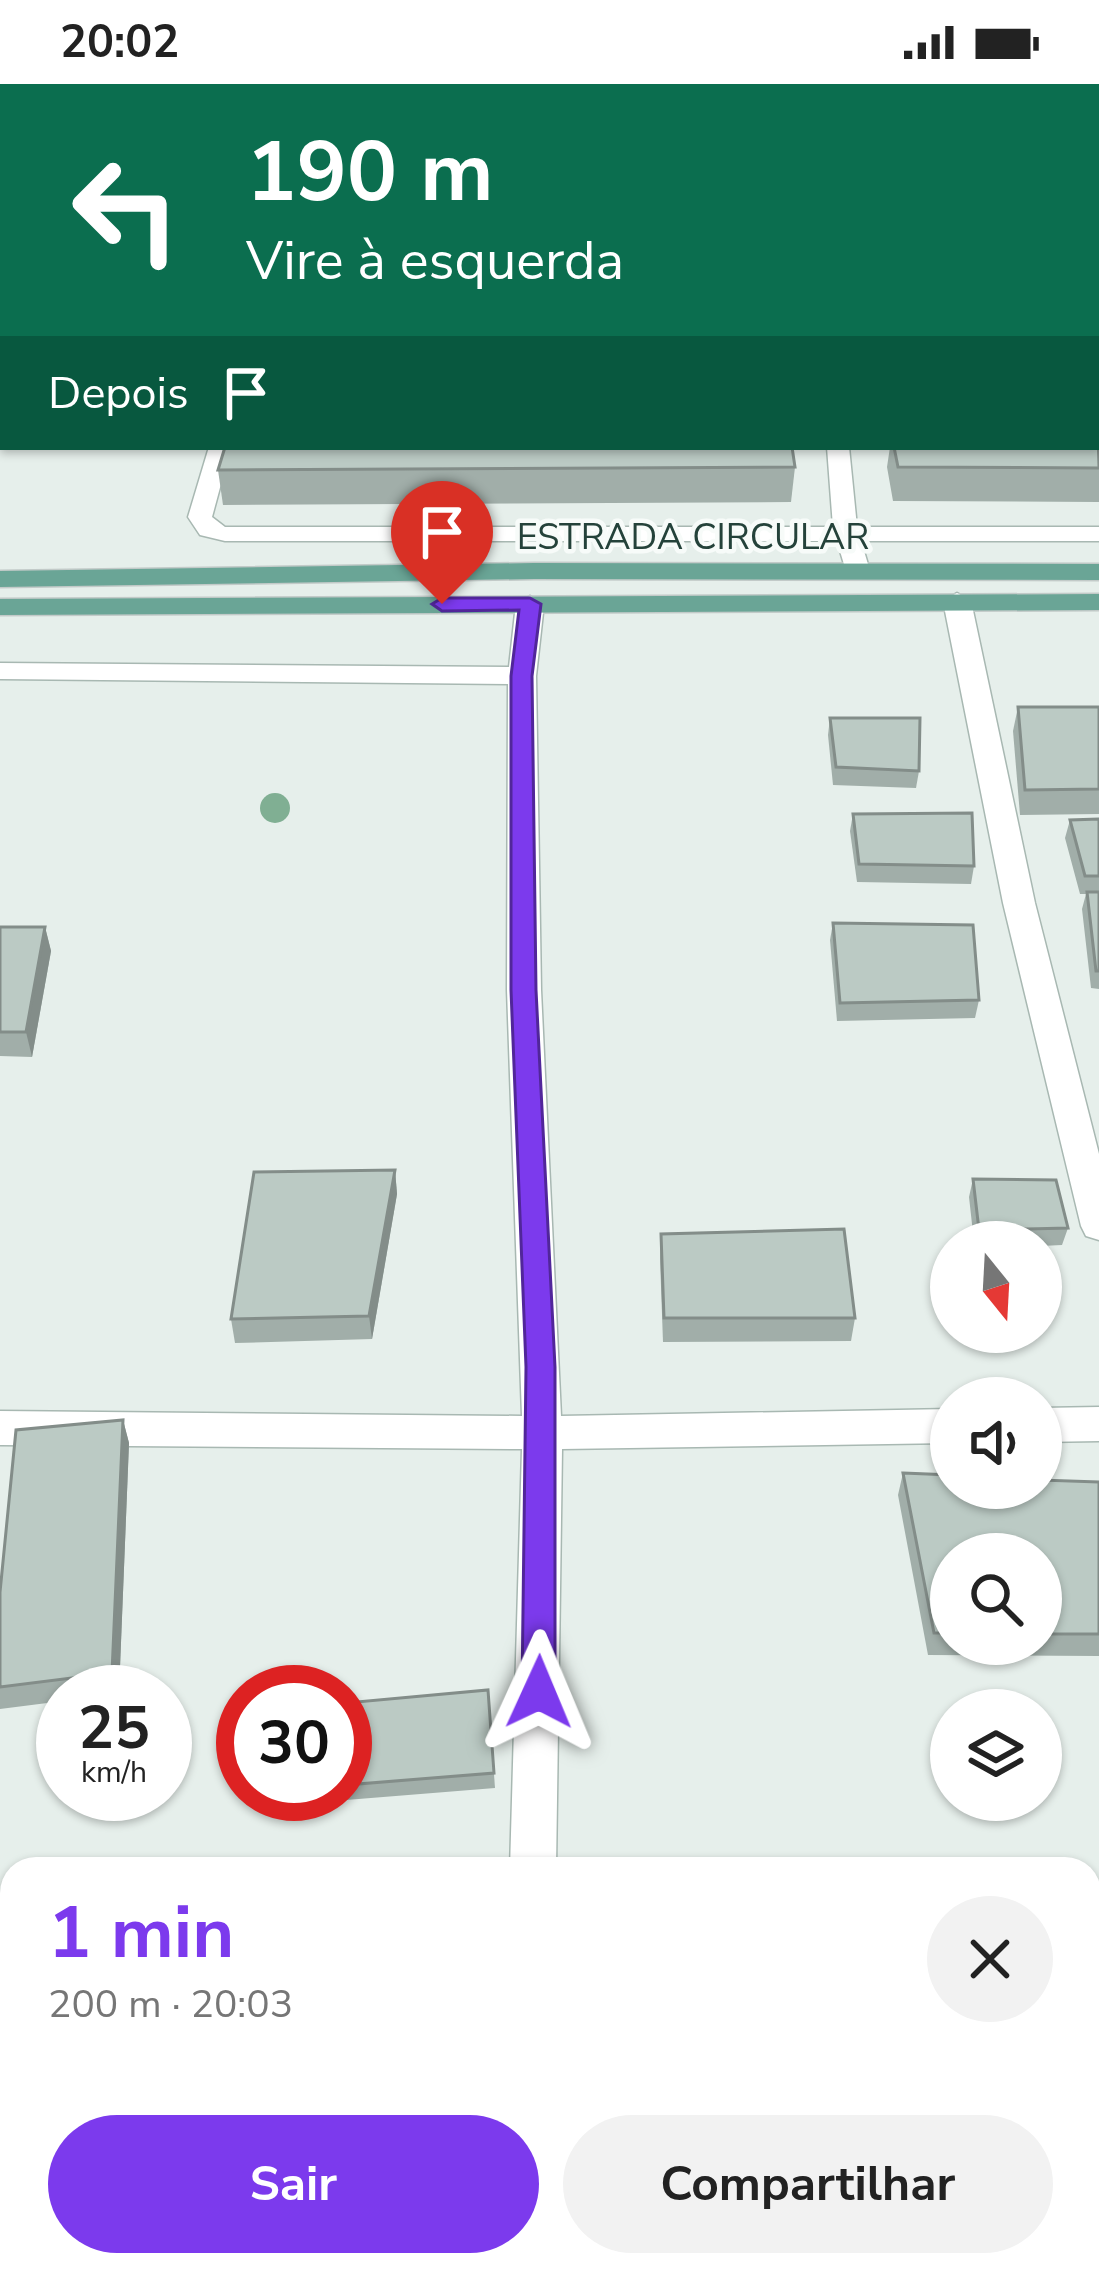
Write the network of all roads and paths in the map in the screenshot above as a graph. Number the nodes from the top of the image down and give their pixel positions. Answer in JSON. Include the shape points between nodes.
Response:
{"nodes":[{"id":1,"x":219,"y":450,"type":"edge"},
{"id":2,"x":838,"y":450,"type":"edge"},
{"id":3,"x":846,"y":533,"type":"junction"},
{"id":4,"x":1099,"y":534,"type":"edge"},
{"id":5,"x":858,"y":572,"type":"junction"},
{"id":6,"x":1099,"y":572,"type":"edge"},
{"id":7,"x":0,"y":579,"type":"edge"},
{"id":8,"x":957,"y":602,"type":"junction"},
{"id":9,"x":1099,"y":602,"type":"edge"},
{"id":10,"x":530,"y":604,"type":"junction"},
{"id":11,"x":0,"y":607,"type":"edge"},
{"id":12,"x":0,"y":671,"type":"edge"},
{"id":13,"x":522,"y":676,"type":"junction"},
{"id":14,"x":1099,"y":1226,"type":"edge"},
{"id":15,"x":1099,"y":1424,"type":"edge"},
{"id":16,"x":1062,"y":1425,"type":"edge"},
{"id":17,"x":930,"y":1426,"type":"edge"},
{"id":18,"x":0,"y":1428,"type":"edge"},
{"id":19,"x":542,"y":1433,"type":"junction"},
{"id":20,"x":533,"y":1857,"type":"edge"}],
"edges":[{"from":1,"to":3,"type":"lane","via":[[200,517],[208,530],[225,534]]},
{"from":2,"to":3,"type":"lane"},
{"from":3,"to":4,"type":"lane"},
{"from":3,"to":5,"type":"lane"},
{"from":5,"to":6,"type":"main road","name":"ESTRADA CIRCULAR"},
{"from":5,"to":7,"type":"main road","name":"ESTRADA CIRCULAR"},
{"from":8,"to":9,"type":"main road"},
{"from":8,"to":10,"type":"main road"},
{"from":8,"to":14,"type":"street","via":[[1019,904]]},
{"from":10,"to":11,"type":"main road"},
{"from":10,"to":13,"type":"street"},
{"from":12,"to":13,"type":"street"},
{"from":13,"to":19,"type":"street","via":[[524,990]]},
{"from":15,"to":16,"type":"street"},
{"from":17,"to":19,"type":"street"},
{"from":18,"to":19,"type":"street"},
{"from":19,"to":20,"type":"street"}]}
